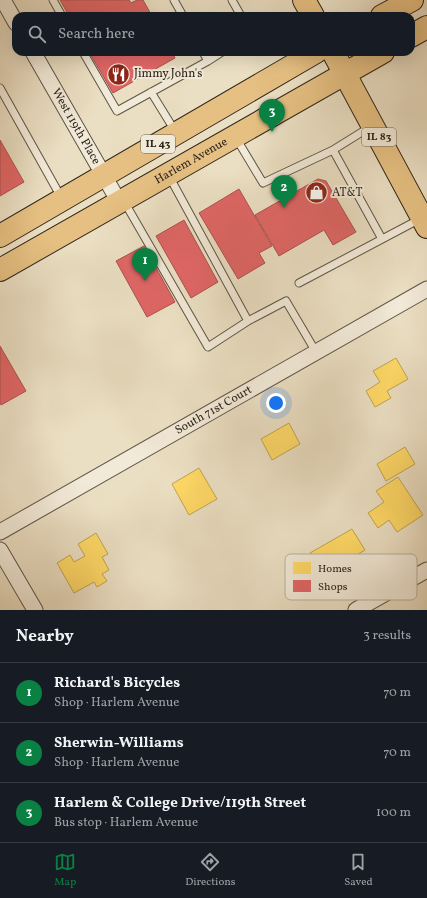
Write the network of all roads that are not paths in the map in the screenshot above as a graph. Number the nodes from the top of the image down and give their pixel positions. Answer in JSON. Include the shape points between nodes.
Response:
{"nodes":[{"id":1,"x":2,"y":0,"type":"edge"},
{"id":2,"x":53,"y":0,"type":"edge"},
{"id":3,"x":174,"y":0,"type":"edge"},
{"id":4,"x":232,"y":0,"type":"edge"},
{"id":5,"x":304,"y":0,"type":"edge"},
{"id":6,"x":412,"y":0,"type":"edge"},
{"id":7,"x":60,"y":12,"type":"edge"},
{"id":8,"x":181,"y":12,"type":"edge"},
{"id":9,"x":239,"y":12,"type":"edge"},
{"id":10,"x":311,"y":12,"type":"edge"},
{"id":11,"x":390,"y":12,"type":"edge"},
{"id":12,"x":12,"y":16,"type":"edge"},
{"id":13,"x":427,"y":26,"type":"edge"},
{"id":14,"x":415,"y":34,"type":"edge"},
{"id":15,"x":35,"y":56,"type":"edge"},
{"id":16,"x":85,"y":56,"type":"edge"},
{"id":17,"x":205,"y":56,"type":"edge"},
{"id":18,"x":216,"y":56,"type":"edge"},
{"id":19,"x":309,"y":56,"type":"edge"},
{"id":20,"x":335,"y":56,"type":"edge"},
{"id":21,"x":376,"y":56,"type":"edge"},
{"id":22,"x":208,"y":61,"type":"junction"},
{"id":23,"x":345,"y":74,"type":"junction"},
{"id":24,"x":0,"y":88,"type":"edge"},
{"id":25,"x":151,"y":92,"type":"junction"},
{"id":26,"x":372,"y":125,"type":"junction"},
{"id":27,"x":176,"y":133,"type":"junction"},
{"id":28,"x":234,"y":136,"type":"junction"},
{"id":29,"x":333,"y":150,"type":"junction"},
{"id":30,"x":168,"y":174,"type":"junction"},
{"id":31,"x":104,"y":175,"type":"junction"},
{"id":32,"x":62,"y":199,"type":"junction"},
{"id":33,"x":121,"y":201,"type":"junction"},
{"id":34,"x":425,"y":222,"type":"edge"},
{"id":35,"x":0,"y":236,"type":"edge"},
{"id":36,"x":382,"y":239,"type":"junction"},
{"id":37,"x":0,"y":270,"type":"edge"},
{"id":38,"x":300,"y":283,"type":"dead end"},
{"id":39,"x":427,"y":289,"type":"edge"},
{"id":40,"x":248,"y":321,"type":"junction"},
{"id":41,"x":316,"y":352,"type":"junction"},
{"id":42,"x":0,"y":532,"type":"edge"},
{"id":43,"x":0,"y":550,"type":"edge"},
{"id":44,"x":427,"y":570,"type":"edge"},
{"id":45,"x":417,"y":576,"type":"edge"},
{"id":46,"x":374,"y":600,"type":"edge"},
{"id":47,"x":35,"y":610,"type":"edge"},
{"id":48,"x":356,"y":610,"type":"edge"}],
"edges":[{"from":1,"to":12,"type":"street"},
{"from":2,"to":7,"type":"lane"},
{"from":3,"to":8,"type":"lane"},
{"from":4,"to":9,"type":"lane"},
{"from":5,"to":10,"type":"main road"},
{"from":6,"to":11,"type":"main road"},
{"from":13,"to":14,"type":"main road"},
{"from":15,"to":31,"type":"street","name":"West 119th Place"},
{"from":16,"to":25,"type":"lane","via":[[117,111]]},
{"from":17,"to":22,"type":"lane"},
{"from":18,"to":22,"type":"lane"},
{"from":19,"to":27,"type":"main road","number":"IL 43"},
{"from":20,"to":23,"type":"main road","number":"IL 83"},
{"from":21,"to":23,"type":"main road","name":"Harlem Avenue","number":"IL 43"},
{"from":22,"to":25,"type":"lane"},
{"from":23,"to":26,"type":"main road","number":"IL 83"},
{"from":23,"to":28,"type":"main road","name":"Harlem Avenue","number":"IL 43"},
{"from":24,"to":32,"type":"lane"},
{"from":25,"to":27,"type":"lane"},
{"from":26,"to":29,"type":"lane"},
{"from":26,"to":34,"type":"main road","number":"IL 83"},
{"from":27,"to":31,"type":"main road","number":"IL 43"},
{"from":28,"to":29,"type":"lane","via":[[263,183]]},
{"from":28,"to":30,"type":"main road","name":"Harlem Avenue","number":"IL 43"},
{"from":29,"to":36,"type":"lane"},
{"from":30,"to":33,"type":"main road","name":"Harlem Avenue","number":"IL 43"},
{"from":30,"to":40,"type":"lane"},
{"from":31,"to":32,"type":"main road","number":"IL 43"},
{"from":31,"to":33,"type":"street","name":"West 119th Place"},
{"from":32,"to":35,"type":"main road","number":"IL 43"},
{"from":33,"to":37,"type":"main road","name":"Harlem Avenue","number":"IL 43"},
{"from":33,"to":40,"type":"lane","via":[[208,347]]},
{"from":34,"to":36,"type":"lane"},
{"from":36,"to":38,"type":"lane"},
{"from":39,"to":41,"type":"street","name":"South 71st Court"},
{"from":40,"to":41,"type":"lane","via":[[286,301]]},
{"from":41,"to":42,"type":"street","name":"South 71st Court"},
{"from":43,"to":47,"type":"street"},
{"from":44,"to":45,"type":"street"},
{"from":46,"to":48,"type":"street"}]}
